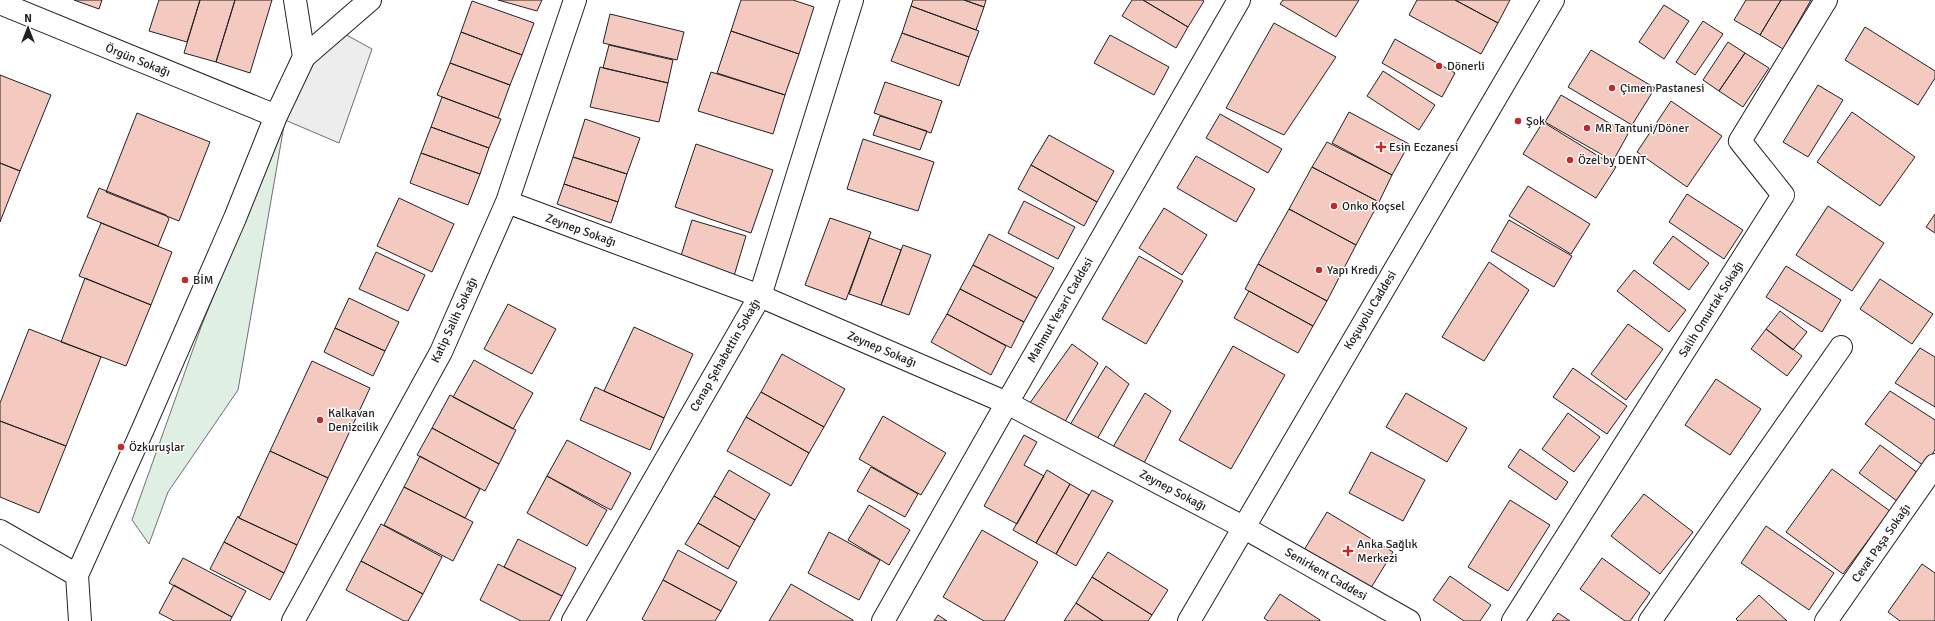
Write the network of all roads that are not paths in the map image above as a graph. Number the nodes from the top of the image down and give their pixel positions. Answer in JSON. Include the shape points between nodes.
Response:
{"nodes":[{"id":1,"x":295,"y":0,"type":"edge"},
{"id":2,"x":370,"y":0,"type":"edge"},
{"id":3,"x":575,"y":0,"type":"edge"},
{"id":4,"x":852,"y":0,"type":"edge"},
{"id":5,"x":1239,"y":0,"type":"edge"},
{"id":6,"x":1553,"y":0,"type":"edge"},
{"id":7,"x":1826,"y":0,"type":"edge"},
{"id":8,"x":0,"y":3,"type":"edge"},
{"id":9,"x":304,"y":57,"type":"junction"},
{"id":10,"x":276,"y":116,"type":"junction"},
{"id":11,"x":507,"y":202,"type":"junction"},
{"id":12,"x":760,"y":296,"type":"junction"},
{"id":13,"x":1841,"y":347,"type":"dead end"},
{"id":14,"x":1007,"y":403,"type":"junction"},
{"id":15,"x":1935,"y":465,"type":"edge"},
{"id":16,"x":1243,"y":527,"type":"junction"},
{"id":17,"x":0,"y":531,"type":"edge"},
{"id":18,"x":77,"y":575,"type":"junction"},
{"id":19,"x":80,"y":621,"type":"edge"},
{"id":20,"x":293,"y":621,"type":"edge"},
{"id":21,"x":573,"y":621,"type":"edge"},
{"id":22,"x":883,"y":621,"type":"edge"},
{"id":23,"x":1189,"y":621,"type":"edge"},
{"id":24,"x":1409,"y":621,"type":"edge"},
{"id":25,"x":1513,"y":621,"type":"edge"},
{"id":26,"x":1650,"y":621,"type":"edge"},
{"id":27,"x":1826,"y":621,"type":"edge"}],
"edges":[{"from":1,"to":9,"type":"street"},
{"from":2,"to":9,"type":"street"},
{"from":3,"to":11,"type":"street","name":"Katip Salih Sokağı"},
{"from":4,"to":12,"type":"street","name":"Cenap Şehabettin Sokağı"},
{"from":5,"to":14,"type":"street","name":"Mahmut Yesari Caddesi"},
{"from":6,"to":16,"type":"street","name":"Koşuyolu Caddesi"},
{"from":7,"to":25,"type":"street","name":"Salih Omurtak Sokağı","via":[[1740,140],[1783,194]]},
{"from":8,"to":10,"type":"street","name":"Örgün Sokağı"},
{"from":9,"to":10,"type":"street"},
{"from":10,"to":18,"type":"street","via":[[229,233]]},
{"from":11,"to":12,"type":"street","name":"Zeynep Sokağı"},
{"from":11,"to":20,"type":"street","name":"Katip Salih Sokağı","via":[[441,352]]},
{"from":12,"to":14,"type":"street","name":"Zeynep Sokağı"},
{"from":12,"to":21,"type":"street","name":"Cenap Şehabettin Sokağı"},
{"from":13,"to":26,"type":"street"},
{"from":14,"to":16,"type":"street","name":"Zeynep Sokağı"},
{"from":14,"to":22,"type":"street","name":"Mahmut Yesari Caddesi"},
{"from":15,"to":27,"type":"street","name":"Cevat Paşa Sokağı"},
{"from":16,"to":23,"type":"street","name":"Koşuyolu Caddesi"},
{"from":16,"to":24,"type":"street","name":"Senirkent Caddesi"},
{"from":17,"to":18,"type":"street"},
{"from":18,"to":19,"type":"street"}]}
